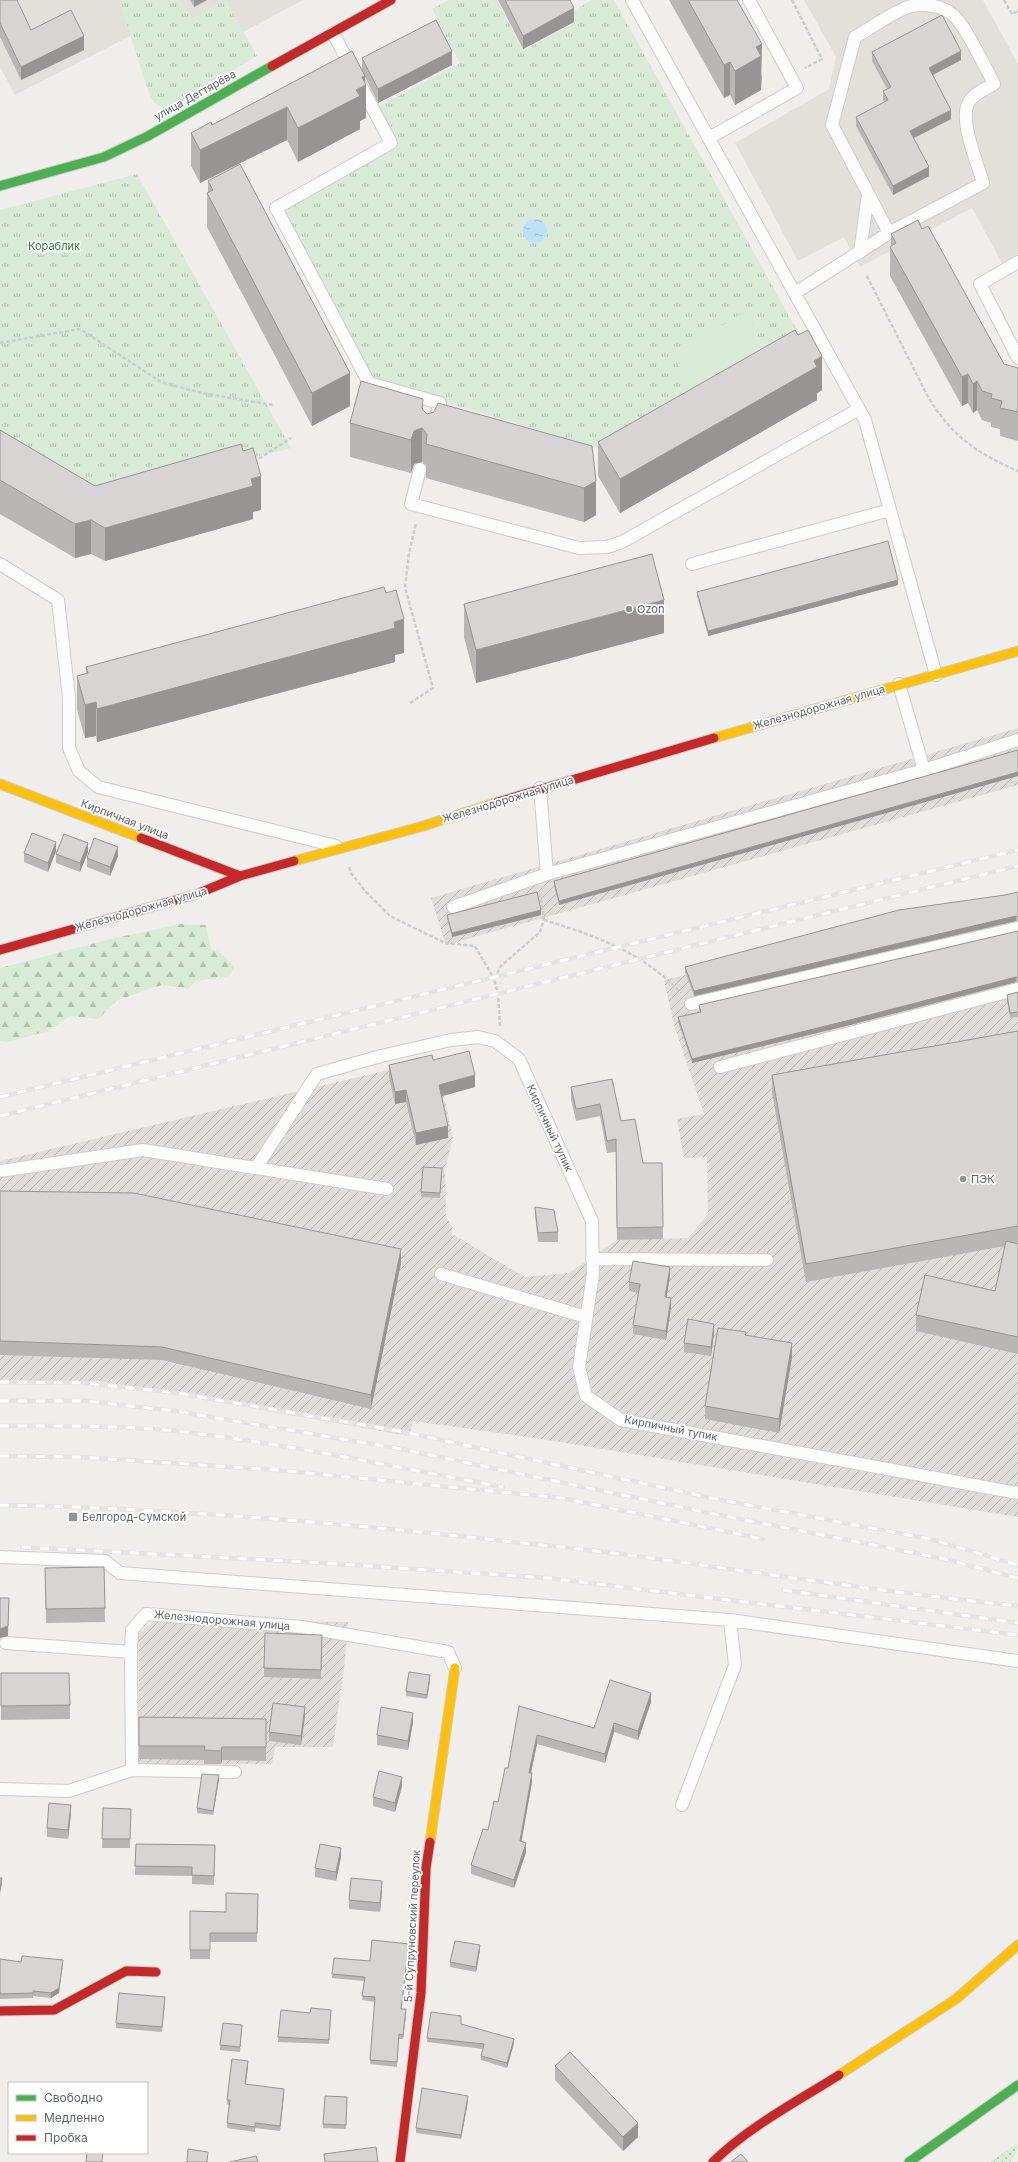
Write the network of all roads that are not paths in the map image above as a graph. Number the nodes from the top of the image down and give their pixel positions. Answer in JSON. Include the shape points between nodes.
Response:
{"nodes":[{"id":1,"x":391,"y":0,"type":"edge"},
{"id":2,"x":632,"y":0,"type":"edge"},
{"id":3,"x":749,"y":0,"type":"edge"},
{"id":4,"x":333,"y":33,"type":"junction"},
{"id":5,"x":709,"y":138,"type":"junction"},
{"id":6,"x":0,"y":186,"type":"edge"},
{"id":7,"x":868,"y":194,"type":"junction"},
{"id":8,"x":889,"y":233,"type":"junction"},
{"id":9,"x":860,"y":252,"type":"junction"},
{"id":10,"x":1018,"y":262,"type":"edge"},
{"id":11,"x":795,"y":293,"type":"junction"},
{"id":12,"x":1018,"y":358,"type":"edge"},
{"id":13,"x":858,"y":409,"type":"junction"},
{"id":14,"x":433,"y":426,"type":"edge"},
{"id":15,"x":420,"y":469,"type":"dead end"},
{"id":16,"x":890,"y":510,"type":"junction"},
{"id":17,"x":0,"y":564,"type":"edge"},
{"id":18,"x":692,"y":564,"type":"dead end"},
{"id":19,"x":1018,"y":651,"type":"edge"},
{"id":20,"x":936,"y":675,"type":"junction"},
{"id":21,"x":899,"y":684,"type":"junction"},
{"id":22,"x":1018,"y":740,"type":"edge"},
{"id":23,"x":924,"y":770,"type":"junction"},
{"id":24,"x":0,"y":784,"type":"edge"},
{"id":25,"x":540,"y":788,"type":"junction"},
{"id":26,"x":342,"y":848,"type":"junction"},
{"id":27,"x":547,"y":874,"type":"junction"},
{"id":28,"x":240,"y":876,"type":"junction"},
{"id":29,"x":454,"y":907,"type":"dead end"},
{"id":30,"x":1018,"y":928,"type":"edge"},
{"id":31,"x":0,"y":950,"type":"edge"},
{"id":32,"x":1018,"y":989,"type":"edge"},
{"id":33,"x":691,"y":1004,"type":"road end"},
{"id":34,"x":720,"y":1067,"type":"dead end"},
{"id":35,"x":256,"y":1168,"type":"junction"},
{"id":36,"x":0,"y":1171,"type":"edge"},
{"id":37,"x":387,"y":1188,"type":"dead end"},
{"id":38,"x":592,"y":1258,"type":"junction"},
{"id":39,"x":767,"y":1260,"type":"dead end"},
{"id":40,"x":442,"y":1274,"type":"dead end"},
{"id":41,"x":586,"y":1317,"type":"junction"},
{"id":42,"x":1018,"y":1493,"type":"edge"},
{"id":43,"x":0,"y":1557,"type":"edge"},
{"id":44,"x":730,"y":1620,"type":"junction"},
{"id":45,"x":6,"y":1643,"type":"dead end"},
{"id":46,"x":131,"y":1652,"type":"junction"},
{"id":47,"x":1018,"y":1661,"type":"edge"},
{"id":48,"x":455,"y":1668,"type":"joint"},
{"id":49,"x":132,"y":1770,"type":"junction"},
{"id":50,"x":235,"y":1772,"type":"dead end"},
{"id":51,"x":0,"y":1789,"type":"edge"},
{"id":52,"x":682,"y":1805,"type":"dead end"},
{"id":53,"x":1018,"y":1945,"type":"edge"},
{"id":54,"x":156,"y":1972,"type":"dead end"},
{"id":55,"x":0,"y":2011,"type":"edge"},
{"id":56,"x":1018,"y":2085,"type":"edge"},
{"id":57,"x":400,"y":2162,"type":"edge"},
{"id":58,"x":713,"y":2162,"type":"edge"},
{"id":59,"x":909,"y":2162,"type":"edge"}],
"edges":[{"from":1,"to":4,"type":"street","name":"улица Дегтярёва"},
{"from":2,"to":5,"type":"lane"},
{"from":3,"to":5,"type":"lane","via":[[797,88]]},
{"from":4,"to":6,"type":"street","name":"улица Дегтярёва","via":[[148,136],[104,157]]},
{"from":4,"to":14,"type":"lane","via":[[391,143],[276,208],[369,383],[440,403]]},
{"from":5,"to":11,"type":"lane"},
{"from":7,"to":8,"type":"lane"},
{"from":7,"to":8,"type":"lane","via":[[832,125],[855,37],[910,6],[925,2],[938,4],[960,18],[994,84],[973,97],[965,111],[965,122],[983,183]]},
{"from":7,"to":9,"type":"lane"},
{"from":8,"to":9,"type":"lane"},
{"from":9,"to":11,"type":"lane"},
{"from":10,"to":12,"type":"lane","via":[[980,284]]},
{"from":11,"to":13,"type":"lane"},
{"from":13,"to":15,"type":"lane","via":[[622,542],[607,547],[579,548],[411,504]]},
{"from":13,"to":16,"type":"lane","via":[[865,420]]},
{"from":16,"to":18,"type":"lane"},
{"from":16,"to":20,"type":"lane"},
{"from":17,"to":26,"type":"lane","via":[[58,600],[69,698],[69,748],[79,771],[93,784]]},
{"from":19,"to":20,"type":"street","name":"Железнодорожная улица"},
{"from":20,"to":21,"type":"street","name":"Железнодорожная улица"},
{"from":21,"to":23,"type":"lane"},
{"from":21,"to":25,"type":"street","name":"Железнодорожная улица"},
{"from":22,"to":23,"type":"lane"},
{"from":23,"to":27,"type":"lane"},
{"from":24,"to":28,"type":"street","name":"Кирпичная улица"},
{"from":25,"to":26,"type":"street","name":"Железнодорожная улица","via":[[420,827]]},
{"from":25,"to":27,"type":"lane"},
{"from":26,"to":28,"type":"street","name":"Железнодорожная улица"},
{"from":27,"to":29,"type":"lane"},
{"from":28,"to":31,"type":"street","name":"Железнодорожная улица","via":[[197,894]]},
{"from":30,"to":33,"type":"lane"},
{"from":32,"to":34,"type":"lane"},
{"from":35,"to":36,"type":"lane","via":[[143,1150]]},
{"from":35,"to":37,"type":"lane"},
{"from":35,"to":38,"type":"lane","name":"Кирпичный тупик","via":[[317,1074],[451,1040],[478,1037],[495,1041],[518,1059],[592,1221]]},
{"from":38,"to":39,"type":"lane"},
{"from":38,"to":41,"type":"lane","name":"Кирпичный тупик","via":[[593,1274]]},
{"from":40,"to":41,"type":"lane"},
{"from":41,"to":42,"type":"lane","name":"Кирпичный тупик","via":[[579,1367],[586,1396],[621,1420]]},
{"from":43,"to":44,"type":"lane","via":[[105,1561],[120,1574]]},
{"from":44,"to":47,"type":"lane"},
{"from":44,"to":52,"type":"lane","via":[[735,1665]]},
{"from":45,"to":46,"type":"lane"},
{"from":46,"to":48,"type":"lane","name":"Железнодорожная улица","via":[[132,1630],[146,1614],[302,1627],[448,1652]]},
{"from":46,"to":49,"type":"lane"},
{"from":48,"to":57,"type":"street","name":"5-й Супруновский переулок","via":[[426,1868],[421,1994]]},
{"from":49,"to":50,"type":"lane"},
{"from":49,"to":51,"type":"lane","via":[[69,1791]]},
{"from":53,"to":58,"type":"street","via":[[956,1999],[755,2129],[725,2150]]},
{"from":54,"to":55,"type":"street","via":[[126,1971],[54,2010]]},
{"from":56,"to":59,"type":"street"}]}
